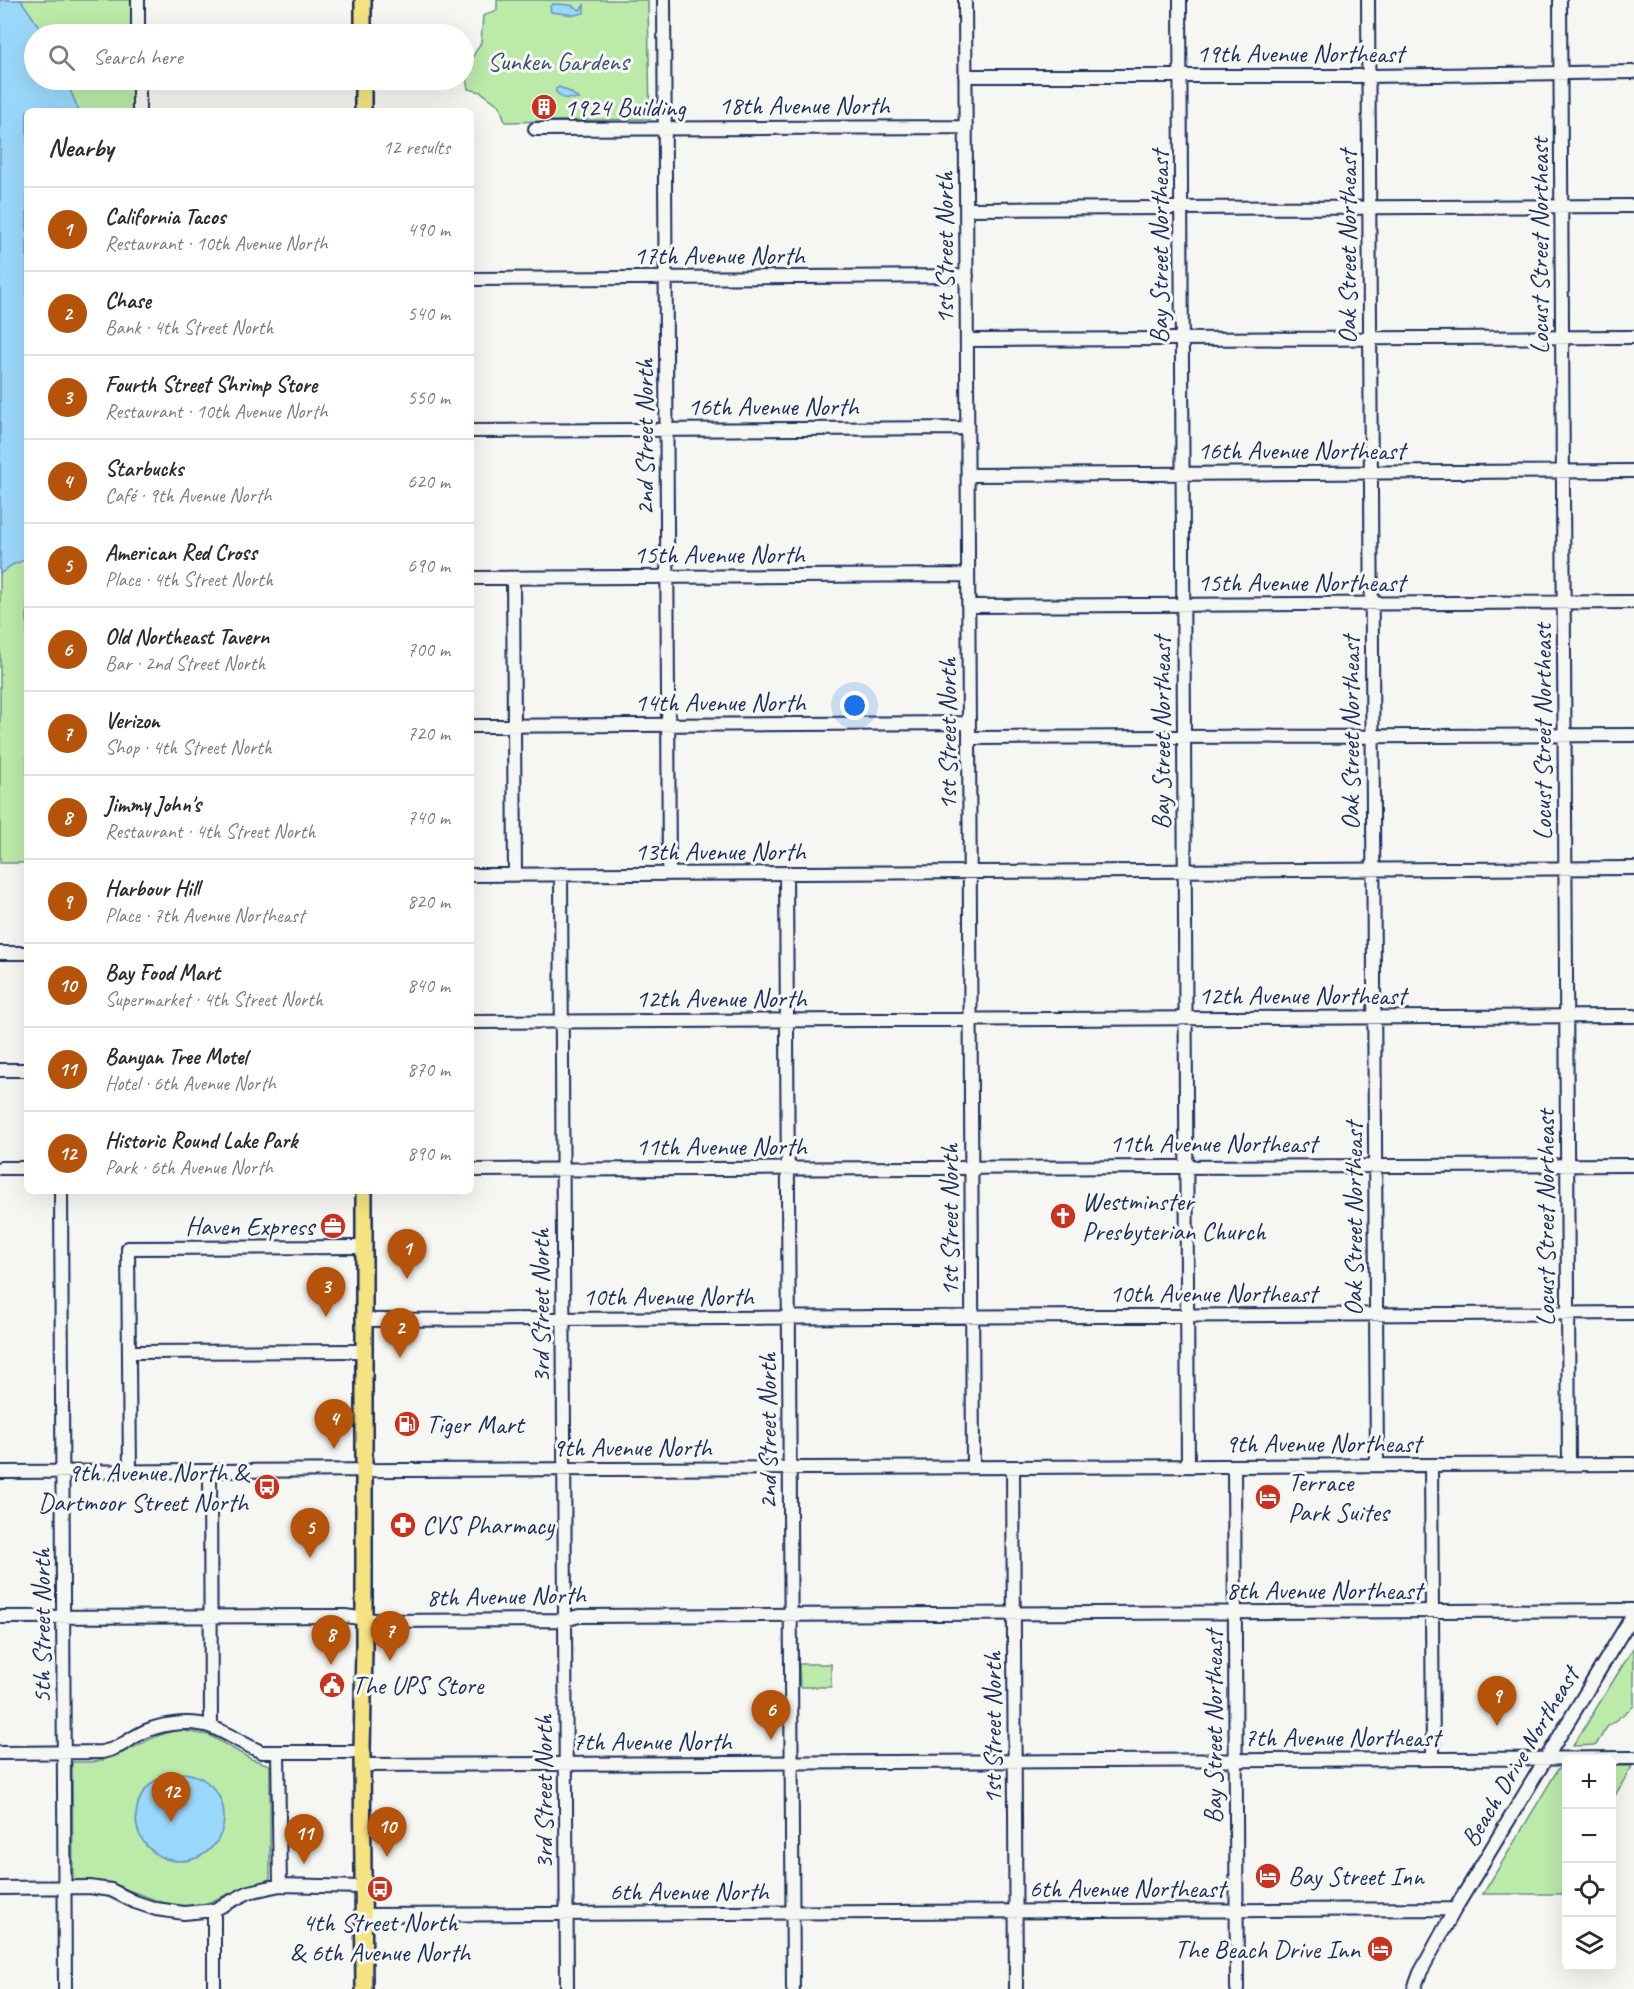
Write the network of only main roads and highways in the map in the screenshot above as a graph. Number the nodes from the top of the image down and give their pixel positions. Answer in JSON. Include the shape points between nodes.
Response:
{"nodes":[{"id":1,"x":363,"y":0,"type":"edge"},
{"id":2,"x":363,"y":24,"type":"edge"},
{"id":3,"x":363,"y":90,"type":"edge"},
{"id":4,"x":363,"y":108,"type":"edge"},
{"id":5,"x":364,"y":1194,"type":"edge"},
{"id":6,"x":364,"y":1989,"type":"edge"}],
"edges":[{"from":1,"to":2,"type":"main road"},
{"from":3,"to":4,"type":"main road"},
{"from":5,"to":6,"type":"main road"}]}
